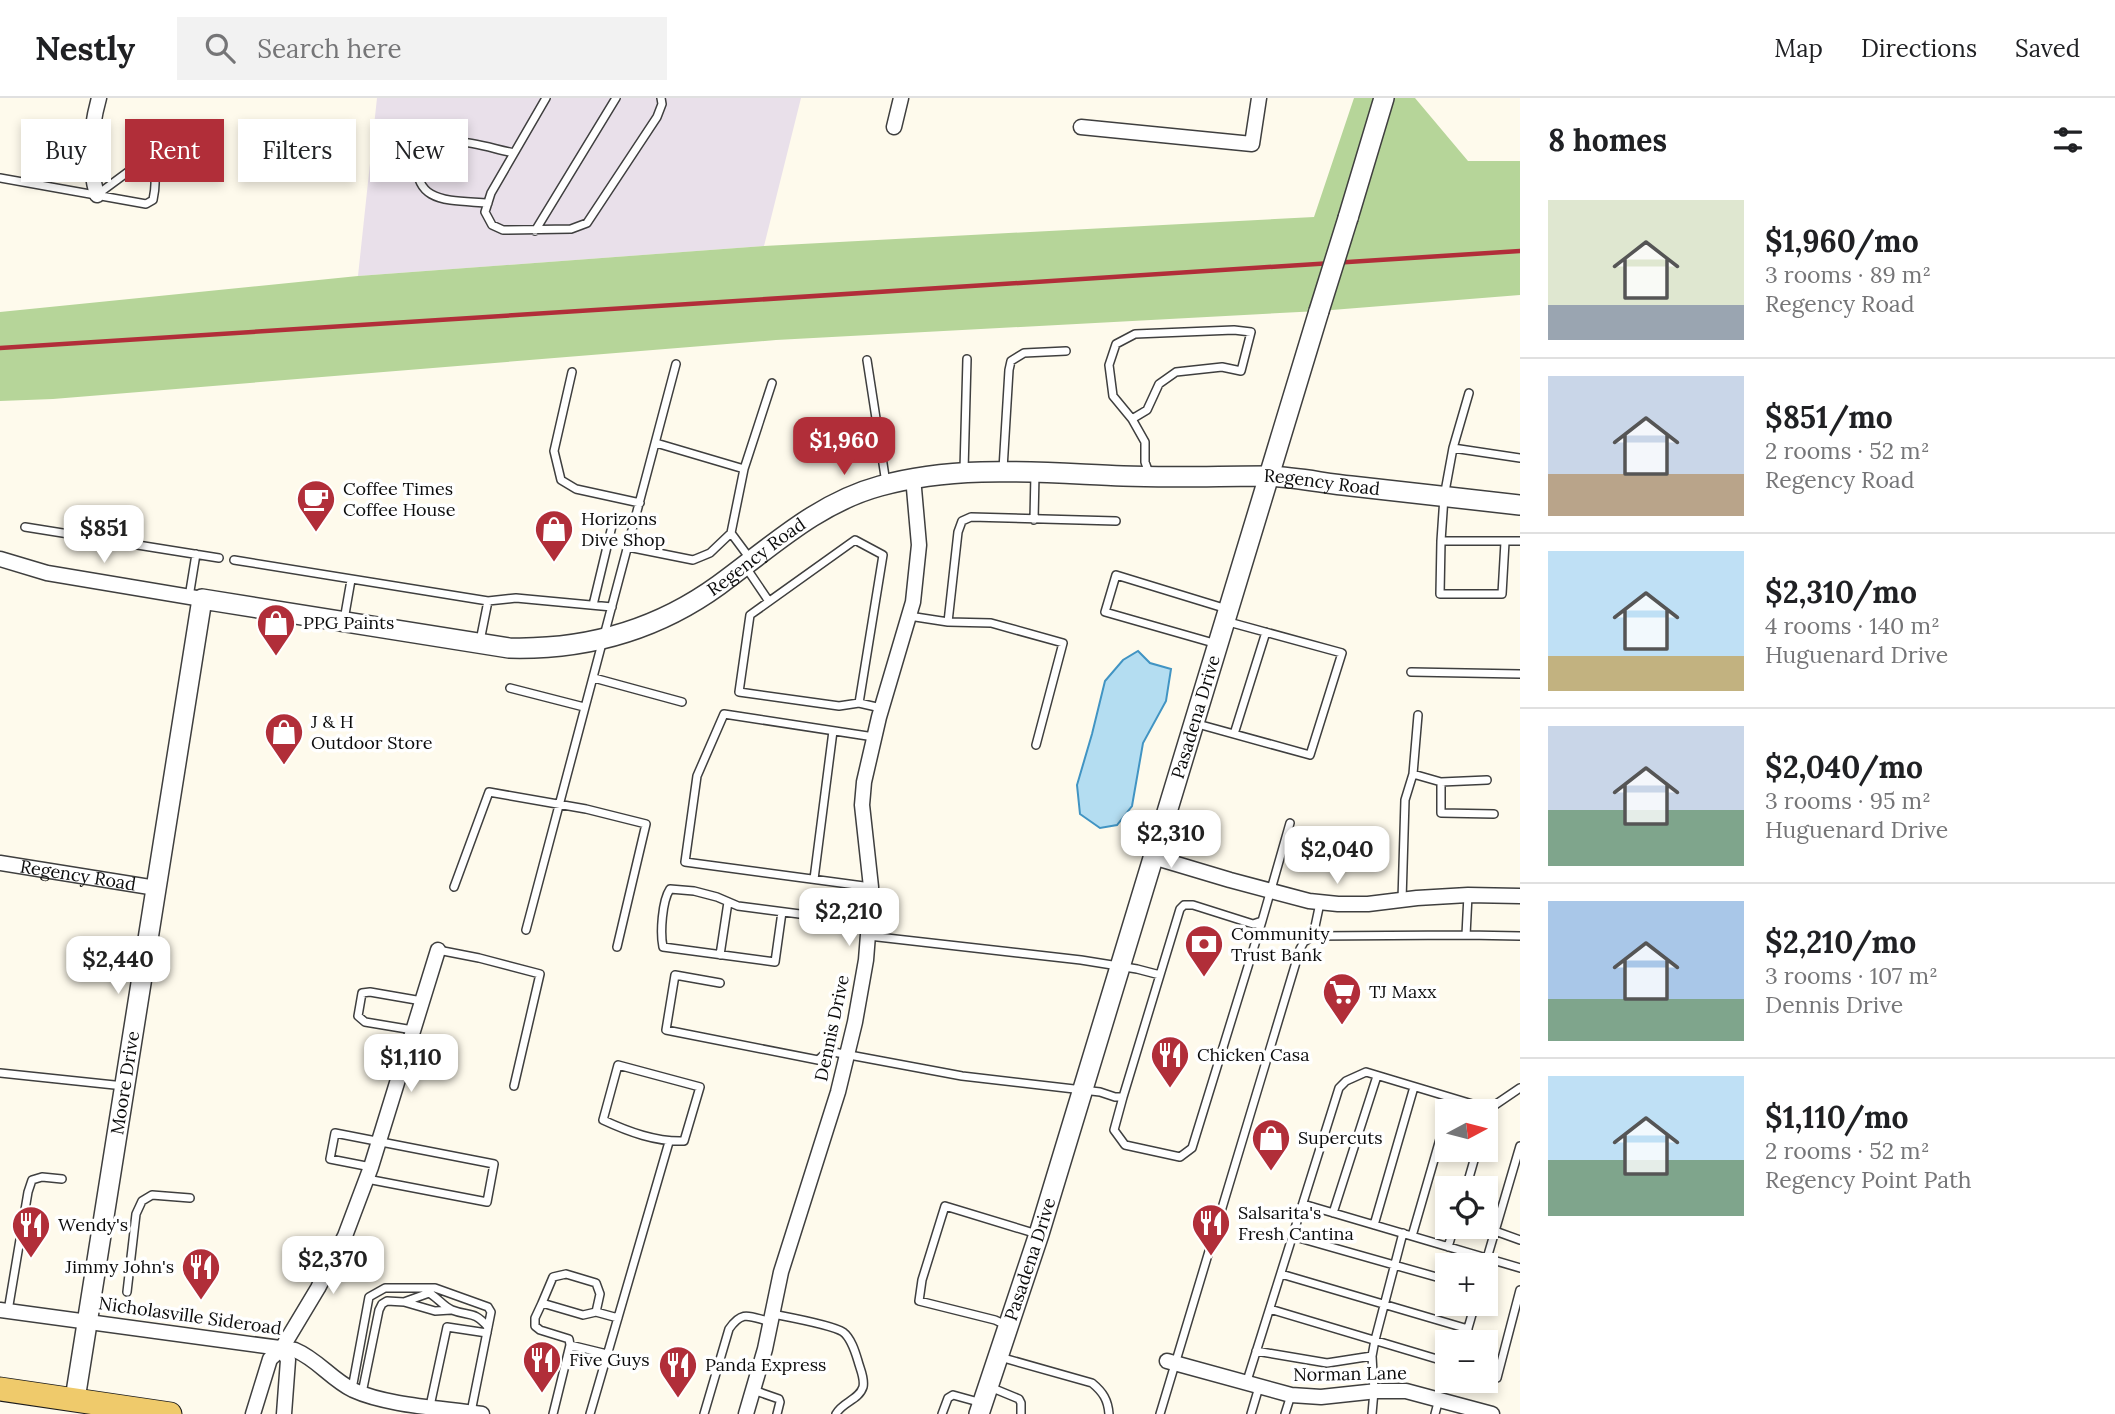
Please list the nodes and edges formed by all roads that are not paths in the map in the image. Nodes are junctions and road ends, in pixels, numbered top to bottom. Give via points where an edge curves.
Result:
1 (99, 98) edge
2 (546, 98) edge
3 (616, 98) edge
4 (662, 98) edge
5 (901, 98) edge
6 (1259, 98) edge
7 (1384, 98) edge
8 (894, 127) dead end
9 (1081, 127) dead end
10 (514, 153) junction
11 (0, 178) edge
12 (97, 195) junction
13 (488, 203) junction
14 (535, 231) junction
15 (1066, 351) dead end
16 (967, 359) dead end
17 (867, 360) dead end
18 (677, 364) dead end
19 (572, 372) dead end
20 (772, 383) dead end
21 (1469, 393) dead end
22 (1132, 419) junction
23 (656, 443) junction
24 (1453, 448) junction
25 (1520, 458) edge
26 (744, 469) junction
27 (964, 473) junction
28 (1003, 473) junction
29 (1035, 474) junction
30 (1268, 476) junction
31 (914, 477) junction
32 (1151, 477) junction
33 (886, 484) junction
34 (1444, 497) junction
35 (639, 503) junction
36 (1520, 506) edge
37 (1034, 520) junction
38 (1116, 521) dead end
39 (612, 526) dead end
40 (25, 527) dead end
41 (731, 533) junction
42 (1441, 541) junction
43 (1520, 541) edge
44 (1505, 542) junction
45 (628, 547) junction
46 (196, 554) junction
47 (219, 558) dead end
48 (0, 559) edge
49 (234, 560) dead end
50 (748, 563) junction
51 (351, 580) junction
52 (195, 598) junction
53 (768, 600) junction
54 (488, 601) junction
55 (593, 605) junction
56 (612, 607) junction
57 (1226, 615) junction
58 (909, 616) junction
59 (343, 622) junction
60 (948, 622) junction
61 (1266, 632) junction
62 (603, 640) junction
63 (479, 643) junction
64 (1217, 644) junction
65 (1411, 672) dead end
66 (1520, 674) edge
67 (594, 678) junction
68 (510, 688) dead end
69 (682, 702) dead end
70 (859, 703) junction
71 (584, 707) junction
72 (882, 709) junction
73 (1418, 716) dead end
74 (1193, 723) junction
75 (833, 731) junction
76 (1234, 734) junction
77 (874, 737) junction
78 (1036, 746) dead end
79 (1413, 774) junction
80 (1488, 780) dead end
81 (1441, 782) junction
82 (559, 804) junction
83 (1494, 814) dead end
84 (1290, 823) dead end
85 (1153, 857) junction
86 (0, 863) edge
87 (814, 879) junction
88 (156, 887) junction
89 (454, 887) dead end
90 (871, 887) junction
91 (1272, 891) junction
92 (1468, 895) junction
93 (1520, 896) edge
94 (1402, 900) junction
95 (728, 902) junction
96 (1320, 902) junction
97 (782, 912) junction
98 (1262, 921) junction
99 (868, 929) junction
100 (526, 930) dead end
101 (1466, 935) junction
102 (1312, 936) junction
103 (1520, 936) edge
104 (617, 947) dead end
105 (438, 950) joint
106 (720, 955) junction
107 (1119, 967) junction
108 (1160, 975) junction
109 (720, 983) dead end
110 (422, 1001) junction
111 (413, 1030) junction
112 (848, 1054) junction
113 (0, 1073) edge
114 (1377, 1076) junction
115 (124, 1086) junction
116 (514, 1086) dead end
117 (1414, 1087) junction
118 (1520, 1088) edge
119 (1082, 1090) junction
120 (1123, 1097) junction
121 (1452, 1098) joint
122 (1455, 1099) edge
123 (1498, 1104) edge
124 (378, 1142) junction
125 (669, 1142) junction
126 (1520, 1146) edge
127 (1435, 1153) edge
128 (368, 1173) junction
129 (62, 1179) dead end
130 (190, 1198) dead end
131 (1303, 1204) junction
132 (1333, 1213) junction
133 (1498, 1221) edge
134 (1374, 1225) junction
135 (1498, 1232) edge
136 (1039, 1234) junction
137 (1408, 1235) junction
138 (1292, 1236) junction
139 (1450, 1239) edge
140 (1520, 1240) edge
141 (1448, 1247) junction
142 (1463, 1253) edge
143 (1498, 1264) edge
144 (1395, 1265) junction
145 (1520, 1268) edge
146 (1280, 1274) junction
147 (1435, 1277) edge
148 (1520, 1290) edge
149 (127, 1292) dead end
150 (404, 1302) junction
151 (542, 1303) junction
152 (1384, 1306) junction
153 (1270, 1309) junction
154 (4, 1310) edge
155 (451, 1310) junction
156 (596, 1312) junction
157 (1472, 1316) edge
158 (618, 1318) junction
159 (772, 1318) junction
160 (87, 1322) junction
161 (1010, 1327) junction
162 (1468, 1329) joint
163 (488, 1330) junction
164 (1374, 1340) junction
165 (570, 1345) junction
166 (282, 1348) junction
167 (1256, 1352) junction
168 (607, 1354) junction
169 (1373, 1356) junction
170 (1000, 1357) junction
171 (1435, 1358) edge
172 (1171, 1362) junction
173 (1498, 1374) edge
174 (1252, 1385) junction
175 (0, 1389) edge
176 (753, 1390) junction
177 (357, 1391) junction
178 (1374, 1391) junction
179 (1291, 1395) junction
180 (1439, 1399) junction
181 (984, 1401) edge
182 (74, 1404) junction
183 (430, 1406) junction
184 (475, 1413) edge
185 (170, 1414) edge
186 (253, 1414) edge
187 (284, 1414) edge
188 (553, 1414) edge
189 (590, 1414) edge
190 (704, 1414) edge
191 (746, 1414) edge
192 (777, 1414) edge
193 (836, 1414) edge
194 (942, 1414) edge
195 (1021, 1414) edge
196 (1109, 1414) edge
197 (1160, 1414) edge
198 (1251, 1414) edge
199 (1285, 1414) edge
200 (1372, 1414) edge
201 (1435, 1414) edge
202 (1492, 1414) edge

1 - 12 street via 91,144
2 - 10 lane
3 - 14 lane
4 - 14 lane via 657,117 587,223
5 - 8 street
6 - 9 street via 1252,144
7 - 30 street, Pasadena Drive, bridge
10 - 13 lane
10 - 13 lane via 453,141 429,145 418,153 416,167 428,194
11 - 12 lane
12 - 12 lane via 144,159 154,170 150,203
13 - 14 lane via 485,212 492,225
15 - 28 lane via 1024,353 1012,361
16 - 27 lane
17 - 33 lane
18 - 23 lane
19 - 35 lane via 554,451 561,480 576,489
20 - 26 lane
21 - 24 lane
22 - 22 lane via 1113,396 1109,365 1116,344 1135,334 1251,332 1241,371 1175,372 1159,384 1147,410
22 - 32 lane via 1145,442 1145,463
23 - 26 lane
23 - 35 lane
24 - 25 lane
24 - 34 lane
26 - 41 lane
27 - 28 street, Regency Road
27 - 31 street, Regency Road
28 - 29 street, Regency Road
29 - 32 street, Regency Road
29 - 37 lane
30 - 32 street, Regency Road
30 - 34 street, Regency Road
30 - 57 street, Pasadena Drive
31 - 33 street, Regency Road
31 - 58 street, Dennis Drive via 918,559
33 - 50 street, Regency Road via 817,513
34 - 36 street, Regency Road
34 - 42 lane
35 - 45 lane
37 - 38 lane
37 - 60 lane via 971,517 962,521
39 - 55 lane
40 - 46 lane
41 - 45 lane via 710,553 693,560
41 - 50 lane
42 - 44 lane
42 - 44 lane via 1440,594 1502,594
43 - 44 lane
45 - 56 lane
46 - 47 lane
46 - 52 lane
48 - 52 street, Regency Road via 47,573
49 - 51 lane
50 - 53 lane
50 - 62 street, Regency Road via 674,613
51 - 54 lane
51 - 59 lane
52 - 59 street, Regency Road
52 - 88 street, Moore Drive
53 - 70 lane via 750,615 739,692 839,706
53 - 70 lane via 855,540 883,555
54 - 55 lane via 516,598
54 - 63 lane
55 - 56 lane
56 - 62 lane
57 - 61 lane
57 - 64 street, Pasadena Drive
57 - 64 lane via 1116,575 1105,612
58 - 60 lane
58 - 72 street, Dennis Drive
59 - 63 street, Regency Road
60 - 78 lane via 990,623 1063,643
61 - 76 lane
61 - 76 lane via 1342,653 1310,755
62 - 63 street, Regency Road via 529,649
62 - 67 lane
64 - 74 street, Pasadena Drive
65 - 66 lane
67 - 69 lane
67 - 71 lane
68 - 71 lane
70 - 72 lane
71 - 82 lane
72 - 77 street, Dennis Drive
73 - 79 lane
74 - 76 lane
74 - 85 street, Pasadena Drive
75 - 77 lane
75 - 87 lane
75 - 87 lane via 724,714 697,776 685,862
77 - 90 street, Dennis Drive via 862,805
79 - 81 lane
79 - 94 lane via 1405,800
80 - 81 lane
81 - 83 lane via 1441,813
82 - 89 lane via 489,792
82 - 100 lane
82 - 104 lane via 646,824
84 - 91 lane
85 - 91 street
85 - 107 street, Pasadena Drive
86 - 88 street, Regency Road
87 - 90 lane
88 - 115 street, Moore Drive
90 - 99 street, Dennis Drive
91 - 96 street
91 - 98 lane
92 - 93 street
92 - 94 street
92 - 101 lane
94 - 96 street
95 - 97 lane
95 - 106 lane
95 - 106 lane via 670,889 665,898 663,947
96 - 102 lane
97 - 99 lane
97 - 106 lane via 775,962
98 - 108 lane via 1253,924 1184,905
98 - 120 lane via 1192,1148 1180,1157 1125,1145 1114,1130
99 - 107 lane
99 - 112 street, Dennis Drive
101 - 102 lane
101 - 103 lane
102 - 172 lane via 1300,949
105 - 110 street
105 - 116 lane via 540,974
107 - 108 lane
107 - 119 street, Pasadena Drive
108 - 120 lane
109 - 112 lane via 675,975 666,1030 818,1060 828,1051
110 - 111 street
110 - 111 lane via 362,993 358,1016 365,1022
111 - 124 street
112 - 119 lane via 962,1076
112 - 159 street, Dennis Drive via 781,1272
113 - 115 lane
114 - 117 lane
114 - 131 lane via 1359,1074 1339,1088
114 - 132 lane
115 - 160 street, Moore Drive
117 - 121 lane
117 - 134 lane
118 - 123 lane
119 - 120 lane
119 - 136 street, Pasadena Drive
121 - 122 lane
124 - 128 street
124 - 128 lane via 335,1133 330,1159
124 - 128 lane via 494,1164 487,1202
125 - 125 lane via 603,1120 618,1065 700,1087 684,1141
125 - 158 lane
126 - 133 lane
127 - 137 lane
128 - 166 street via 345,1236
129 - 154 lane via 32,1180
130 - 149 lane via 152,1195 142,1201 136,1213
131 - 132 lane
131 - 138 lane
132 - 134 lane
134 - 137 lane
135 - 140 lane
136 - 161 street, Pasadena Drive
136 - 161 lane via 945,1206 919,1301
137 - 141 lane
137 - 144 lane
138 - 144 lane
138 - 146 lane
139 - 141 lane
141 - 142 lane
143 - 145 lane
144 - 147 lane
144 - 152 lane
146 - 152 lane
146 - 153 lane
148 - 173 lane
150 - 155 lane via 435,1311
150 - 155 lane via 429,1293
150 - 177 lane via 382,1304
151 - 156 lane via 583,1315
151 - 156 lane via 553,1277 566,1274 596,1283 600,1294
151 - 165 lane via 535,1326 569,1339
152 - 162 lane
152 - 164 lane
153 - 164 lane
153 - 167 lane
154 - 160 street, Nicholasville Sideroad
155 - 163 lane via 480,1318
156 - 158 lane
157 - 162 lane
158 - 168 lane
159 - 176 street, Dennis Drive
159 - 190 lane via 744,1315 736,1319
159 - 193 lane via 839,1330 848,1338 863,1386
160 - 166 street, Nicholasville Sideroad
160 - 182 street, Moore Drive
161 - 170 street, Pasadena Drive
163 - 177 lane via 488,1307 435,1288 386,1288 369,1297
163 - 183 lane via 447,1327
163 - 184 lane
164 - 169 lane
164 - 171 lane
165 - 168 lane
165 - 188 lane
166 - 177 street, Nicholasville Sideroad via 313,1359 326,1373
166 - 186 street via 270,1359
166 - 187 street via 288,1360
167 - 169 lane via 1327,1363
167 - 174 lane
168 - 189 lane
169 - 178 lane
170 - 181 street, Pasadena Drive
170 - 196 lane via 1092,1383 1107,1401
172 - 174 street, Norman Lane
172 - 197 lane
174 - 179 street, Norman Lane
174 - 198 lane
175 - 182 main road
176 - 191 street, Dennis Drive
176 - 192 lane via 779,1399
177 - 183 street, Nicholasville Sideroad
178 - 179 street, Norman Lane
178 - 180 street, Norman Lane via 1406,1391
178 - 200 lane
179 - 199 lane
180 - 201 lane
180 - 202 street, Norman Lane
181 - 194 lane via 953,1395
181 - 195 lane via 1019,1399
182 - 185 main road
183 - 184 street, Nicholasville Sideroad

